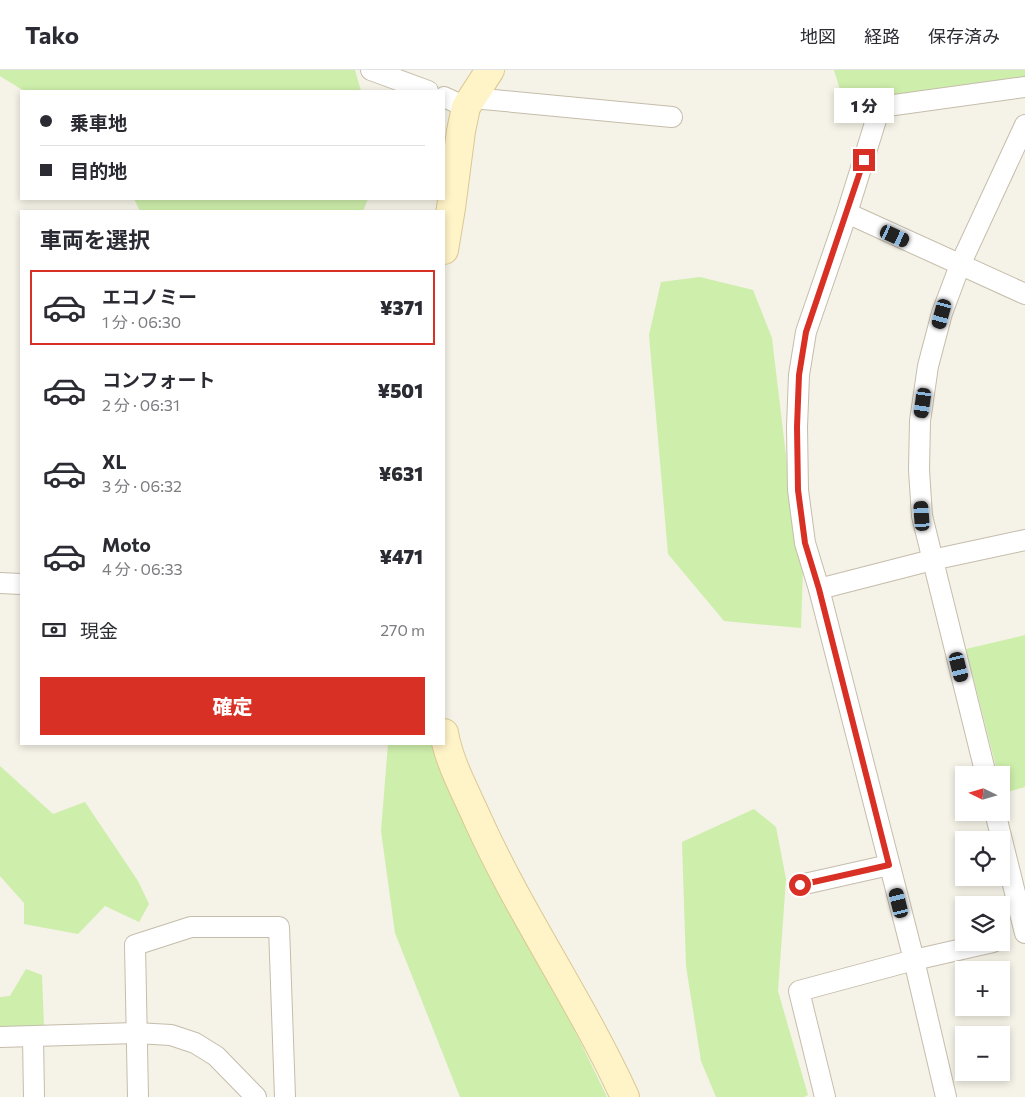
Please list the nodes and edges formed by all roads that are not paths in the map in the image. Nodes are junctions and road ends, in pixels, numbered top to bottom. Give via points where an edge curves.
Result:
1 (370, 70) edge
2 (490, 70) edge
3 (1025, 87) edge
4 (425, 90) edge
5 (462, 99) edge
6 (672, 117) dead end
7 (1025, 125) edge
8 (847, 213) junction
9 (445, 243) edge
10 (960, 265) junction
11 (1025, 294) edge
12 (1025, 540) edge
13 (932, 560) junction
14 (0, 583) edge
15 (20, 584) edge
16 (819, 589) junction
17 (445, 736) edge
18 (437, 745) edge
19 (984, 766) edge
20 (459, 778) junction
21 (997, 821) edge
22 (889, 865) junction
23 (800, 885) dead end
24 (1025, 934) edge
25 (1010, 938) edge
26 (955, 951) edge
27 (914, 960) junction
28 (136, 1033) junction
29 (33, 1036) junction
30 (0, 1037) edge
31 (248, 1093) edge
32 (34, 1097) edge
33 (138, 1097) edge
34 (285, 1097) edge
35 (625, 1097) edge
36 (824, 1097) edge
37 (946, 1097) edge

1 - 4 street
2 - 5 street
3 - 8 street via 880,107
5 - 6 street
5 - 9 street via 461,131
7 - 10 street
8 - 10 street
8 - 16 street via 806,332 799,375 798,490 805,543
10 - 11 street
10 - 13 street via 928,366 920,421 922,516
12 - 13 street
13 - 16 street
13 - 19 street
14 - 15 street
16 - 22 street
17 - 20 street
18 - 20 street
20 - 35 street via 512,892 599,1044
21 - 24 street
22 - 23 street
22 - 27 street
24 - 25 street
26 - 27 street
27 - 36 street via 799,991
27 - 37 street
28 - 29 street
28 - 31 street via 171,1035 195,1043 216,1056
28 - 33 street
28 - 34 street via 135,945 191,927 278,927
29 - 30 street
29 - 32 street

